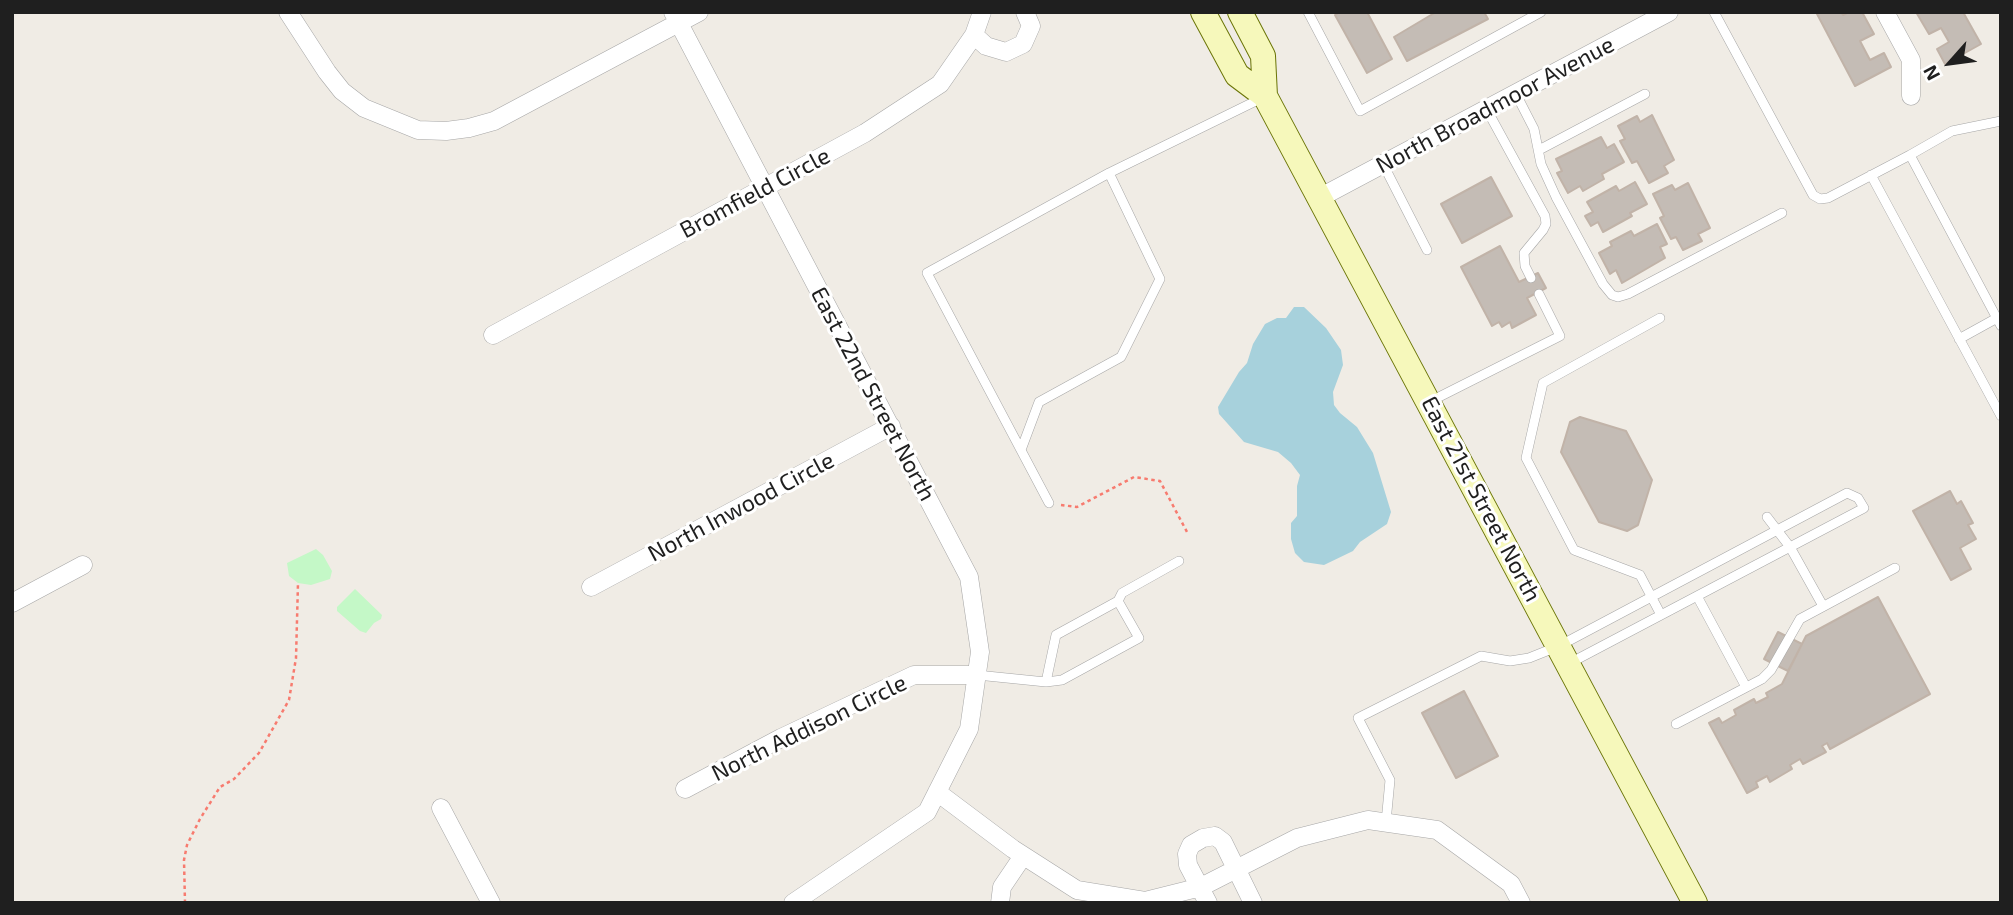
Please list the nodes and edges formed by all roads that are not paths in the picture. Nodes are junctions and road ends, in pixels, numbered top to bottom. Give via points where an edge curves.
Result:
1 (288, 12) edge
2 (699, 12) edge
3 (982, 12) edge
4 (1025, 12) edge
5 (1203, 12) edge
6 (1240, 12) edge
7 (1308, 12) edge
8 (1541, 12) edge
9 (1669, 12) edge
10 (1714, 12) edge
11 (1885, 12) edge
12 (676, 18) edge
13 (974, 35) junction
14 (1516, 94) junction
15 (1644, 94) dead end
16 (1265, 96) junction
17 (1911, 96) dead end
18 (1487, 110) junction
19 (1998, 125) edge
20 (1539, 150) junction
21 (1910, 155) junction
22 (1383, 164) junction
23 (1109, 173) junction
24 (1871, 175) junction
25 (764, 188) junction
26 (1321, 197) junction
27 (1782, 213) dead end
28 (1427, 250) dead end
29 (1531, 278) dead end
30 (1539, 294) dead end
31 (1660, 318) dead end
32 (1999, 322) edge
33 (493, 335) dead end
34 (1959, 339) junction
35 (1429, 401) junction
36 (2001, 416) edge
37 (891, 426) junction
38 (1021, 450) junction
39 (1049, 503) road end
40 (1767, 517) dead end
41 (1776, 530) junction
42 (1790, 547) junction
43 (1179, 561) dead end
44 (83, 565) dead end
45 (1895, 568) dead end
46 (591, 587) dead end
47 (1651, 596) junction
48 (1697, 596) junction
49 (1118, 601) junction
50 (12, 603) edge
51 (1823, 606) junction
52 (1661, 615) junction
53 (1564, 655) junction
54 (977, 675) junction
55 (1046, 682) junction
56 (1746, 687) junction
57 (1676, 724) dead end
58 (685, 789) dead end
59 (937, 792) junction
60 (441, 808) dead end
61 (1386, 822) junction
62 (1023, 856) junction
63 (1236, 868) junction
64 (1204, 895) edge
65 (491, 903) edge
66 (793, 903) edge
67 (1000, 903) edge
68 (1253, 903) edge
69 (1521, 903) edge
70 (1695, 903) edge

1 - 12 street via 342,91 364,108 418,130 446,131 494,121
2 - 12 street
3 - 13 street, Bromfield Circle
4 - 13 street via 1031,26 1023,44 1006,52 986,46
5 - 16 main road, East 21st Street North via 1237,75
6 - 16 main road, East 21st Street North via 1263,56
7 - 8 lane via 1360,111
9 - 14 street, North Broadmoor Avenue
10 - 24 lane via 1813,195 1828,198
11 - 17 street via 1911,60
12 - 25 street, East 22nd Street North
13 - 25 street, Bromfield Circle via 940,84 865,133
14 - 18 street, North Broadmoor Avenue
14 - 20 lane
15 - 20 lane
16 - 23 lane
16 - 26 main road, East 21st Street North
18 - 22 street, North Broadmoor Avenue
18 - 29 lane via 1545,216 1543,230 1524,253
19 - 21 lane via 1952,131
20 - 27 lane via 1556,197 1603,284 1618,297
21 - 24 lane
21 - 32 lane
22 - 26 street, North Broadmoor Avenue
22 - 28 lane
23 - 38 lane via 1160,278 1121,357 1039,402
23 - 38 lane via 927,272
24 - 34 lane
25 - 33 street, Bromfield Circle
25 - 37 street, East 22nd Street North
26 - 35 main road, East 21st Street North
30 - 35 lane via 1560,335
31 - 47 lane via 1543,383 1526,458 1574,550 1640,575
32 - 34 lane
34 - 36 lane
35 - 53 main road, East 21st Street North
37 - 46 street, North Inwood Circle
37 - 54 street, East 22nd Street North via 969,577 980,652
38 - 39 lane
40 - 41 lane
41 - 42 lane
41 - 42 lane via 1847,493 1858,498 1864,508
41 - 47 lane
42 - 48 lane
42 - 51 lane
43 - 49 lane via 1122,593
44 - 50 street
45 - 51 lane
47 - 52 lane
47 - 53 lane
48 - 52 lane
48 - 56 lane
49 - 55 lane via 1056,635
49 - 55 lane via 1139,638 1062,680
51 - 56 lane via 1800,619 1771,670
52 - 53 lane
53 - 61 lane via 1510,661 1481,656 1358,718 1390,780
53 - 70 main road, East 21st Street North
54 - 55 lane
54 - 58 street, North Addison Circle via 914,675
54 - 59 street, East 22nd Street North via 969,729
56 - 57 lane
59 - 62 street
59 - 66 street, East 22nd Street North via 927,812
60 - 65 street
61 - 63 street via 1368,820 1297,838
61 - 69 street via 1437,830 1511,884
62 - 64 street via 1077,890 1144,901
62 - 67 street via 1002,887
63 - 64 street
63 - 64 street via 1215,836 1191,845 1188,864
63 - 68 street

